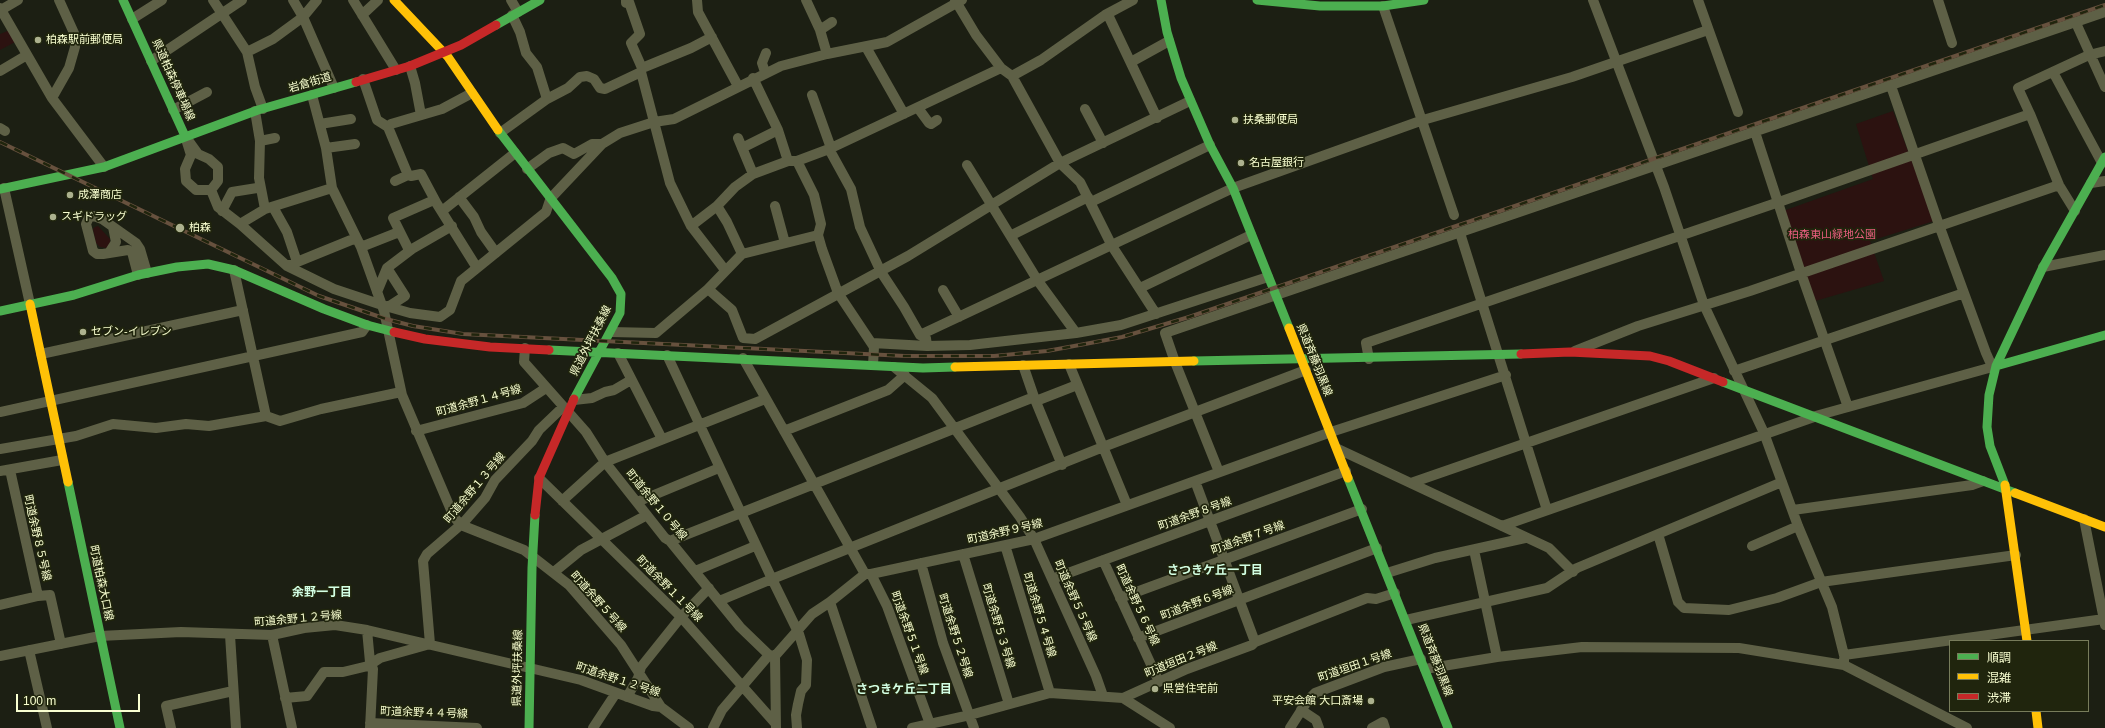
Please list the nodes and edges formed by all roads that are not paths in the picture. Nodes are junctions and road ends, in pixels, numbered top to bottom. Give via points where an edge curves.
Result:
1 (18, 0) edge
2 (59, 0) edge
3 (123, 0) edge
4 (162, 0) edge
5 (213, 0) edge
6 (242, 0) edge
7 (293, 0) edge
8 (317, 0) edge
9 (353, 0) edge
10 (378, 0) edge
11 (394, 0) edge
12 (511, 0) edge
13 (540, 0) edge
14 (626, 0) edge
15 (697, 0) edge
16 (806, 0) edge
17 (1133, 0) edge
18 (1161, 0) edge
19 (1257, 0) edge
20 (1424, 0) edge
21 (1593, 0) edge
22 (1698, 0) edge
23 (1938, 0) edge
24 (958, 1) edge
25 (1319, 3) edge
26 (1383, 6) junction
27 (0, 9) edge
28 (2105, 12) edge
29 (515, 13) junction
30 (222, 14) junction
31 (362, 15) junction
32 (1105, 15) junction
33 (303, 16) junction
34 (132, 19) junction
35 (832, 22) dead end
36 (2076, 23) junction
37 (820, 30) junction
38 (1708, 30) junction
39 (712, 37) junction
40 (1170, 41) junction
41 (1952, 43) dead end
42 (866, 47) junction
43 (2105, 51) edge
44 (247, 52) junction
45 (443, 53) junction
46 (766, 53) dead end
47 (827, 54) junction
48 (27, 55) junction
49 (2089, 55) junction
50 (151, 61) junction
51 (1617, 61) junction
52 (1130, 62) junction
53 (410, 66) junction
54 (1001, 68) junction
55 (396, 70) junction
56 (642, 70) junction
57 (0, 71) edge
58 (765, 72) junction
59 (2053, 72) junction
60 (1012, 76) junction
61 (753, 78) junction
62 (363, 79) junction
63 (738, 86) junction
64 (1891, 86) junction
65 (2105, 87) edge
66 (334, 88) junction
67 (207, 92) dead end
68 (472, 93) junction
69 (312, 95) junction
70 (812, 95) dead end
71 (52, 98) junction
72 (547, 99) junction
73 (1190, 101) junction
74 (918, 108) junction
75 (1086, 109) dead end
76 (173, 110) junction
77 (259, 110) junction
78 (1738, 112) dead end
79 (904, 114) junction
80 (2030, 114) junction
81 (421, 115) junction
82 (1157, 118) junction
83 (351, 119) dead end
84 (937, 120) dead end
85 (1423, 120) junction
86 (654, 122) junction
87 (320, 124) junction
88 (388, 127) junction
89 (778, 130) junction
90 (1755, 132) junction
91 (500, 133) junction
92 (185, 136) junction
93 (275, 138) dead end
94 (260, 141) junction
95 (354, 144) dead end
96 (602, 144) junction
97 (1103, 144) junction
98 (1210, 145) junction
99 (326, 148) junction
100 (830, 148) junction
101 (515, 153) junction
102 (1915, 154) junction
103 (2104, 160) edge
104 (792, 161) junction
105 (1060, 163) junction
106 (968, 165) dead end
107 (1656, 166) junction
108 (104, 167) junction
109 (527, 169) junction
110 (753, 174) junction
111 (408, 175) junction
112 (395, 181) dead end
113 (2105, 181) edge
114 (2091, 183) junction
115 (2059, 185) junction
116 (260, 186) junction
117 (2, 188) edge
118 (332, 188) junction
119 (1233, 188) junction
120 (211, 190) junction
121 (459, 197) junction
122 (550, 199) junction
123 (1090, 199) junction
124 (434, 200) junction
125 (1779, 202) junction
126 (717, 206) junction
127 (775, 206) dead end
128 (993, 206) junction
129 (269, 208) junction
130 (222, 210) junction
131 (442, 211) junction
132 (2075, 211) junction
133 (1454, 215) dead end
134 (240, 224) junction
135 (1939, 225) junction
136 (452, 226) junction
137 (691, 226) junction
138 (113, 227) junction
139 (399, 232) junction
140 (1460, 232) junction
141 (818, 235) junction
142 (1012, 235) junction
143 (1251, 235) junction
144 (1679, 235) junction
145 (358, 243) junction
146 (785, 243) junction
147 (1112, 246) junction
148 (412, 249) junction
149 (109, 253) junction
150 (496, 253) junction
151 (742, 254) junction
152 (2105, 255) edge
153 (297, 262) junction
154 (287, 266) junction
155 (2043, 267) junction
156 (387, 268) junction
157 (477, 268) junction
158 (234, 270) junction
159 (725, 270) junction
160 (881, 272) junction
161 (1800, 273) junction
162 (142, 274) junction
163 (1268, 277) junction
164 (1038, 281) junction
165 (1140, 288) junction
166 (708, 289) junction
167 (943, 290) dead end
168 (377, 292) junction
169 (838, 293) junction
170 (1964, 293) junction
171 (1276, 296) junction
172 (1482, 303) junction
173 (30, 304) junction
174 (1704, 305) junction
175 (385, 306) junction
176 (243, 310) junction
177 (0, 311) edge
178 (1156, 314) junction
179 (959, 317) junction
180 (367, 325) junction
181 (388, 330) junction
182 (611, 332) junction
183 (1076, 333) junction
184 (920, 335) junction
185 (2105, 336) edge
186 (1824, 340) junction
187 (872, 343) junction
188 (927, 346) junction
189 (525, 348) junction
190 (600, 352) junction
191 (618, 352) junction
192 (1570, 352) junction
193 (41, 354) junction
194 (667, 355) junction
195 (1500, 356) junction
196 (252, 357) junction
197 (743, 358) junction
198 (1369, 359) junction
199 (1175, 362) junction
200 (1069, 364) junction
201 (1023, 365) junction
202 (1304, 365) junction
203 (873, 366) junction
204 (1996, 366) junction
205 (894, 367) junction
206 (1734, 371) junction
207 (905, 375) junction
208 (1506, 375) junction
209 (1714, 378) junction
210 (632, 380) junction
211 (1078, 385) junction
212 (546, 388) junction
213 (1742, 389) junction
214 (402, 394) junction
215 (766, 399) junction
216 (1035, 399) junction
217 (574, 400) junction
218 (50, 401) junction
219 (1848, 407) junction
220 (566, 410) junction
221 (0, 412) edge
222 (1196, 412) junction
223 (266, 416) junction
224 (1813, 417) junction
225 (700, 425) junction
226 (953, 429) junction
227 (416, 431) junction
228 (784, 431) junction
229 (1331, 432) junction
230 (1764, 433) junction
231 (662, 439) junction
232 (58, 441) junction
233 (1526, 444) junction
234 (1103, 447) junction
235 (0, 449) edge
236 (1338, 449) junction
237 (62, 460) junction
238 (605, 462) junction
239 (1062, 465) junction
240 (719, 468) junction
241 (5, 471) edge
242 (1346, 471) junction
243 (1219, 472) junction
244 (539, 478) junction
245 (1195, 481) junction
246 (1983, 481) junction
247 (1782, 482) junction
248 (1411, 483) junction
249 (813, 484) junction
250 (1000, 490) junction
251 (2007, 490) junction
252 (562, 501) junction
253 (637, 502) junction
254 (1127, 506) junction
255 (1362, 509) junction
256 (1547, 510) junction
257 (1793, 510) junction
258 (740, 513) junction
259 (647, 516) junction
260 (2084, 519) junction
261 (1210, 521) junction
262 (460, 525) junction
263 (1502, 526) junction
264 (1798, 526) junction
265 (2105, 527) edge
266 (1658, 534) junction
267 (1525, 538) junction
268 (601, 539) junction
269 (1034, 539) junction
270 (670, 541) junction
271 (1005, 545) junction
272 (756, 546) junction
273 (1752, 546) dead end
274 (850, 548) junction
275 (1377, 548) junction
276 (1474, 550) junction
277 (963, 554) junction
278 (2016, 555) junction
279 (534, 556) junction
280 (1103, 560) junction
281 (1224, 560) junction
282 (921, 563) junction
283 (695, 571) junction
284 (554, 572) junction
285 (1387, 572) junction
286 (1573, 572) junction
287 (868, 574) junction
288 (772, 579) junction
289 (1052, 579) junction
290 (1821, 582) junction
291 (709, 588) junction
292 (1395, 593) junction
293 (38, 596) junction
294 (1120, 598) junction
295 (1239, 600) junction
296 (719, 601) junction
297 (830, 602) junction
298 (1486, 602) junction
299 (0, 604) edge
300 (681, 617) junction
301 (1406, 620) junction
302 (2104, 622) edge
303 (796, 629) junction
304 (367, 630) junction
305 (2025, 630) junction
306 (230, 635) junction
307 (272, 635) junction
308 (100, 636) junction
309 (1138, 638) junction
310 (1965, 640) edge
311 (2027, 640) edge
312 (1255, 642) junction
313 (1949, 643) edge
314 (61, 644) junction
315 (430, 644) junction
316 (29, 650) junction
317 (772, 655) junction
318 (0, 656) edge
319 (1497, 657) junction
320 (1421, 659) junction
321 (1844, 660) junction
322 (371, 664) junction
323 (530, 668) junction
324 (1425, 669) junction
325 (640, 672) junction
326 (1158, 682) junction
327 (742, 686) junction
328 (233, 691) junction
329 (1050, 693) junction
330 (616, 694) junction
331 (1103, 696) junction
332 (627, 697) junction
333 (286, 698) junction
334 (1123, 698) junction
335 (1009, 704) junction
336 (661, 707) junction
337 (1301, 710) junction
338 (2036, 712) edge
339 (970, 715) junction
340 (930, 724) junction
341 (776, 725) edge
342 (370, 726) edge
343 (47, 728) edge
344 (120, 728) edge
345 (171, 728) edge
346 (236, 728) edge
347 (292, 728) edge
348 (477, 728) edge
349 (529, 728) edge
350 (593, 728) edge
351 (689, 728) edge
352 (713, 728) edge
353 (796, 728) edge
354 (872, 728) edge
355 (912, 728) edge
356 (974, 728) edge
357 (1170, 728) edge
358 (1290, 728) edge
359 (1319, 728) edge
360 (1372, 728) edge
361 (1385, 728) edge
362 (1448, 728) edge
363 (1967, 728) edge
364 (2038, 728) edge

1 - 27 street
2 - 71 street via 74,33 75,47 69,68
3 - 34 street, 県道柏森停車場線
4 - 34 street
5 - 30 street
6 - 30 street
7 - 33 street
8 - 33 street
9 - 31 street
10 - 31 street
11 - 45 street, 県道外坪扶桑線
12 - 29 street
13 - 29 street
14 - 56 street via 626,3 629,2 640,34 631,43
15 - 39 street via 698,12
16 - 37 street
17 - 32 street
18 - 40 street, 県道斉藤羽黒線
19 - 25 street
20 - 26 street
21 - 51 street
22 - 38 street
23 - 41 street
24 - 42 street via 887,42
24 - 54 street via 976,35
25 - 26 street
26 - 85 street
27 - 48 street
28 - 36 street
29 - 45 street
29 - 72 street via 526,53 538,66
30 - 44 street
30 - 50 street
31 - 55 street
32 - 52 street via 1109,17
32 - 60 street via 1041,60
33 - 44 street via 273,39
33 - 66 street
34 - 50 street, 県道柏森停車場線
35 - 37 street
36 - 49 street
36 - 64 street
37 - 47 street
38 - 51 street
38 - 78 street
39 - 56 street
39 - 63 street
40 - 52 street
40 - 73 street, 県道斉藤羽黒線
42 - 47 street
42 - 79 street
43 - 49 street
44 - 77 street
45 - 53 street, 岩倉街道
45 - 68 street, 県道外坪扶桑線
46 - 58 street via 762,62
47 - 58 street
48 - 57 street
48 - 71 street
49 - 59 street
49 - 65 street
50 - 76 street, 県道柏森停車場線
51 - 85 street via 1572,77
51 - 107 street
52 - 82 street
53 - 55 street, 岩倉街道
53 - 81 street
54 - 60 street
54 - 74 street
55 - 62 street, 岩倉街道
56 - 72 street via 605,88 600,88 594,79 580,77 568,88
56 - 86 street
58 - 61 street
59 - 80 street via 2018,88
59 - 103 street
60 - 105 street
61 - 63 street
61 - 89 street
62 - 66 street, 岩倉街道
62 - 88 street via 377,120
63 - 86 street via 674,118
64 - 90 street
64 - 102 street
66 - 69 street, 岩倉街道
67 - 76 street
68 - 81 street via 442,109
68 - 91 street, 県道外坪扶桑線
69 - 77 street, 岩倉街道
69 - 87 street
70 - 100 street
71 - 108 street
72 - 91 street
73 - 82 street
73 - 98 street, 県道斉藤羽黒線
74 - 79 street
74 - 84 street via 931,124
75 - 97 street
76 - 92 street, 県道柏森停車場線
77 - 92 street, 岩倉街道
77 - 94 street
79 - 100 street
80 - 102 street
80 - 115 street
81 - 88 street
82 - 97 street
83 - 87 street
85 - 119 street
85 - 133 street
86 - 96 street via 620,133
86 - 137 street via 670,183
87 - 99 street
88 - 111 street
89 - 104 street
89 - 110 street via 740,143
90 - 107 street
90 - 125 street
91 - 101 street, 県道外坪扶桑線
92 - 108 street, 県道柏森停車場線
92 - 120 street via 198,154 218,167 218,181
92 - 120 street via 191,156 185,169 186,181 196,190
93 - 94 street
94 - 116 street
95 - 99 street
96 - 109 street via 592,144 574,154 563,148 550,153
96 - 122 street
97 - 105 street
98 - 119 street, 県道斉藤羽黒線
98 - 123 street
99 - 118 street
100 - 104 street
100 - 160 street via 851,189 860,227
101 - 109 street, 県道外坪扶桑線
101 - 121 street
102 - 125 street
102 - 135 street
103 - 114 street
104 - 110 street
104 - 141 street via 814,194 821,224
105 - 123 street via 1080,182
105 - 128 street
106 - 128 street
107 - 140 street
107 - 144 street
108 - 117 street
109 - 122 street, 県道外坪扶桑線
110 - 126 street via 735,187
111 - 112 street
111 - 124 street via 421,174
113 - 114 street
114 - 132 street
115 - 132 street
115 - 135 street
116 - 129 street
116 - 130 street via 232,192
117 - 173 street
118 - 129 street
118 - 145 street
119 - 143 street, 県道斉藤羽黒線
119 - 147 street
120 - 130 street
121 - 131 street
121 - 150 street
122 - 150 street via 546,212
122 - 182 street, 県道外坪扶桑線 via 619,288 622,307
123 - 142 street
123 - 147 street
124 - 131 street
124 - 139 street via 393,218
125 - 144 street
125 - 161 street
126 - 137 street
126 - 151 street
127 - 146 street
128 - 142 street
128 - 160 street
129 - 134 street
129 - 153 street via 287,232
130 - 134 street
131 - 136 street
132 - 155 street
134 - 154 street
135 - 161 street
135 - 170 street
136 - 148 street
136 - 157 street
137 - 159 street
138 - 149 street via 116,242
138 - 149 street via 94,216 89,217 86,224 93,251 97,254
138 - 162 street via 136,243 140,249
139 - 145 street
139 - 148 street via 408,248
140 - 171 street
140 - 172 street
141 - 146 street
141 - 169 street
142 - 164 street
143 - 163 street, 県道斉藤羽黒線
143 - 165 street
144 - 172 street
144 - 174 street
145 - 153 street
145 - 168 street
146 - 151 street
147 - 164 street
147 - 165 street
148 - 156 street
149 - 162 street via 124,250 132,252
150 - 157 street
151 - 159 street
152 - 155 street
153 - 154 street
154 - 175 street via 334,289
155 - 204 street
156 - 168 street
156 - 175 street via 405,296
157 - 175 street via 461,281 450,310 443,317 410,313
158 - 162 street via 200,264
158 - 176 street
158 - 180 street
159 - 166 street
160 - 169 street
160 - 184 street
161 - 174 street
161 - 186 street
162 - 173 street via 74,295
163 - 171 street, 県道斉藤羽黒線
163 - 178 street
164 - 179 street
164 - 183 street
165 - 178 street
166 - 169 street via 732,310 743,338 755,339
166 - 182 street via 656,333
167 - 179 street
168 - 175 street
169 - 187 street
170 - 186 street
170 - 204 street via 1990,362
171 - 199 street via 1165,333
171 - 202 street, 県道斉藤羽黒線
172 - 195 street
172 - 198 street via 1366,343
173 - 177 street
173 - 193 street, 町道柏森大口線
174 - 192 street via 1638,326
174 - 206 street
175 - 181 street
176 - 193 street
176 - 196 street
178 - 183 street via 1121,325
179 - 184 street
180 - 181 street
180 - 196 street via 362,332
181 - 189 street via 452,343
181 - 214 street
182 - 190 street, 県道外坪扶桑線
183 - 188 street via 990,344
184 - 188 street via 926,338
185 - 204 street
186 - 206 street
186 - 219 street
187 - 188 street
187 - 203 street
189 - 190 street
189 - 212 street, 町道余野１０号線 via 524,362
190 - 191 street
190 - 217 street, 県道外坪扶桑線
191 - 194 street
191 - 210 street
192 - 195 street
192 - 209 street via 1650,356
193 - 218 street, 町道柏森大口線
194 - 197 street
194 - 225 street
195 - 198 street
195 - 208 street
196 - 218 street
196 - 223 street
197 - 203 street
197 - 215 street, 町道余野５１号線
198 - 202 street
199 - 200 street
199 - 202 street
199 - 222 street
200 - 201 street
200 - 211 street
201 - 205 street
201 - 216 street
202 - 222 street
202 - 229 street, 県道斉藤羽黒線
203 - 205 street
204 - 219 street
204 - 251 street via 1989,395 1987,427 1990,446
205 - 207 street, 町道余野５５号線
206 - 213 street
207 - 226 street, 町道余野５５号線 via 932,398
207 - 228 street via 888,390
208 - 229 street, 町道余野９号線
208 - 233 street
209 - 213 street
209 - 233 street
210 - 217 street via 592,398
210 - 231 street
211 - 216 street
211 - 234 street
212 - 220 street, 町道余野１０号線
212 - 227 street, 町道余野１４号線 via 523,403
213 - 224 street
213 - 230 street
214 - 223 street via 321,409 280,421
214 - 227 street
215 - 225 street
215 - 228 street, 町道余野５１号線
216 - 226 street
216 - 239 street
217 - 220 street, 県道外坪扶桑線
218 - 221 street
218 - 232 street, 町道柏森大口線
219 - 224 street
220 - 238 street, 町道余野１０号線 via 586,432
220 - 244 street, 県道外坪扶桑線
220 - 262 street, 町道余野１３号線 via 540,430 495,480 485,498
222 - 234 street
222 - 243 street
223 - 232 street via 209,426 186,424 156,428 113,424
224 - 230 street
224 - 246 street
225 - 231 street
225 - 240 street
226 - 249 street
226 - 250 street, 町道余野５５号線
227 - 262 street via 454,517
228 - 249 street, 町道余野５１号線
229 - 236 street, 県道斉藤羽黒線
229 - 243 street, 町道余野９号線
230 - 247 street
230 - 256 street
231 - 238 street
232 - 235 street
232 - 237 street, 町道柏森大口線
233 - 248 street
233 - 256 street
234 - 239 street
234 - 254 street
236 - 242 street, 県道斉藤羽黒線
236 - 248 street
237 - 241 street
237 - 308 street, 町道柏森大口線
238 - 252 street
238 - 253 street, 町道余野１０号線
239 - 250 street
240 - 253 street
240 - 258 street
241 - 293 street, 町道余野８５号線
242 - 255 street, 県道斉藤羽黒線
242 - 261 street, 町道余野８号線
243 - 245 street, 町道余野９号線
244 - 252 street, 町道余野１１号線
244 - 279 street, 県道外坪扶桑線
245 - 254 street, 町道余野９号線
245 - 261 street
246 - 251 street
246 - 257 street via 1972,486
247 - 257 street
247 - 266 street
248 - 263 street
249 - 258 street
249 - 274 street, 町道余野５１号線
250 - 269 street, 町道余野５５号線
250 - 274 street
251 - 260 street
251 - 278 street
252 - 268 street, 町道余野１１号線
253 - 259 street, 町道余野１０号線
254 - 269 street, 町道余野９号線
255 - 275 street, 県道斉藤羽黒線
255 - 281 street, 町道余野７号線
256 - 263 street
257 - 264 street
258 - 270 street
258 - 272 street
259 - 268 street
259 - 270 street, 町道余野１０号線
260 - 265 street
260 - 302 street
261 - 280 street, 町道余野８号線
261 - 281 street
262 - 279 street, 町道余野５号線
262 - 315 street, 町道余野１３号線 via 427,554 423,562
263 - 267 street
264 - 273 street
264 - 290 street
266 - 286 street via 1577,568
266 - 290 street via 1678,602 1684,608 1728,610 1777,598
267 - 276 street
267 - 286 street via 1550,548
268 - 284 street via 581,550
268 - 300 street, 町道余野１１号線
269 - 271 street, 町道余野９号線
269 - 289 street, 町道余野５５号線
270 - 283 street, 町道余野１０号線
271 - 277 street, 町道余野９号線
271 - 329 street, 町道余野５４号線
272 - 283 street
272 - 288 street
274 - 287 street, 町道余野５１号線
274 - 288 street
275 - 285 street, 県道斉藤羽黒線
275 - 295 street, 町道余野６号線
276 - 285 street
276 - 298 street
277 - 282 street, 町道余野９号線
277 - 335 street, 町道余野５３号線
278 - 290 street
278 - 305 street
279 - 284 street, 町道余野５号線
279 - 323 street, 県道外坪扶桑線
280 - 289 street, 町道余野８号線
280 - 294 street, 町道余野５６号線
281 - 294 street, 町道余野７号線
281 - 295 street
282 - 287 street, 町道余野９号線
282 - 339 street, 町道余野５２号線 via 943,643
283 - 291 street, 町道余野１０号線
284 - 325 street, 町道余野５号線 via 569,585 621,645
285 - 292 street, 県道斉藤羽黒線
286 - 298 street via 1547,588
287 - 297 street, 町道余野９号線
287 - 340 street, 町道余野５１号線 via 887,606
288 - 296 street
288 - 303 street
289 - 331 street, 町道余野５５号線
290 - 321 street via 1834,613
291 - 296 street, 町道余野１０号線
291 - 300 street
292 - 301 street, 県道斉藤羽黒線
292 - 312 street, 町道垣田２号線 via 1376,599 1367,598
293 - 299 street, 町道余野８５号線
293 - 314 street via 50,595
294 - 309 street, 町道余野５６号線
295 - 309 street, 町道余野６号線
295 - 312 street
296 - 317 street, 町道余野１０号線 via 740,627
297 - 303 street, 町道余野９号線
297 - 354 street
298 - 301 street
298 - 319 street
300 - 325 street via 641,667
300 - 327 street, 町道余野１１号線
301 - 320 street, 県道斉藤羽黒線
302 - 305 street
303 - 317 street, 町道余野９号線
303 - 353 street via 807,660 806,685 801,691
304 - 307 street, 町道余野１２号線 via 335,625
304 - 315 street, 町道余野１２号線
304 - 322 street
305 - 310 street
305 - 311 street
306 - 307 street, 町道余野１２号線
306 - 308 street, 町道余野１２号線 via 181,632
306 - 328 street
307 - 333 street
308 - 314 street, 町道余野１２号線
308 - 344 street, 町道柏森大口線
309 - 326 street, 町道余野５６号線
312 - 326 street, 町道垣田２号線 via 1252,646
313 - 321 street
314 - 316 street, 町道余野１２号線
315 - 322 street via 380,658
315 - 323 street, 町道余野１２号線
316 - 318 street, 町道余野１２号線
316 - 343 street
317 - 327 street, 町道余野９号線
317 - 341 street
319 - 321 street via 1582,647 1739,648
319 - 324 street
320 - 324 street, 県道斉藤羽黒線
320 - 337 street, 町道垣田１号線 via 1384,667 1318,691
321 - 363 street
322 - 333 street via 343,672 324,672 307,696
322 - 342 street via 373,669
323 - 330 street, 町道余野１２号線 via 581,680
323 - 349 street, 県道外坪扶桑線
324 - 362 street, 県道斉藤羽黒線
325 - 332 street
325 - 336 street, 町道余野５号線
326 - 334 street, 町道垣田２号線
327 - 341 street, 町道余野１１号線
327 - 352 street, 町道余野９号線 via 722,710
328 - 345 street via 166,706
328 - 346 street
329 - 331 street
329 - 335 street
330 - 332 street, 町道余野１２号線
330 - 350 street
331 - 334 street
332 - 336 street, 町道余野１２号線
333 - 347 street
334 - 357 street
335 - 339 street
336 - 351 street, 町道余野５号線
337 - 358 street, 町道垣田１号線
337 - 359 street via 1316,720
338 - 364 street
339 - 340 street
339 - 356 street, 町道余野５２号線
340 - 355 street
342 - 348 street, 町道余野４４号線
360 - 361 street via 1383,722

